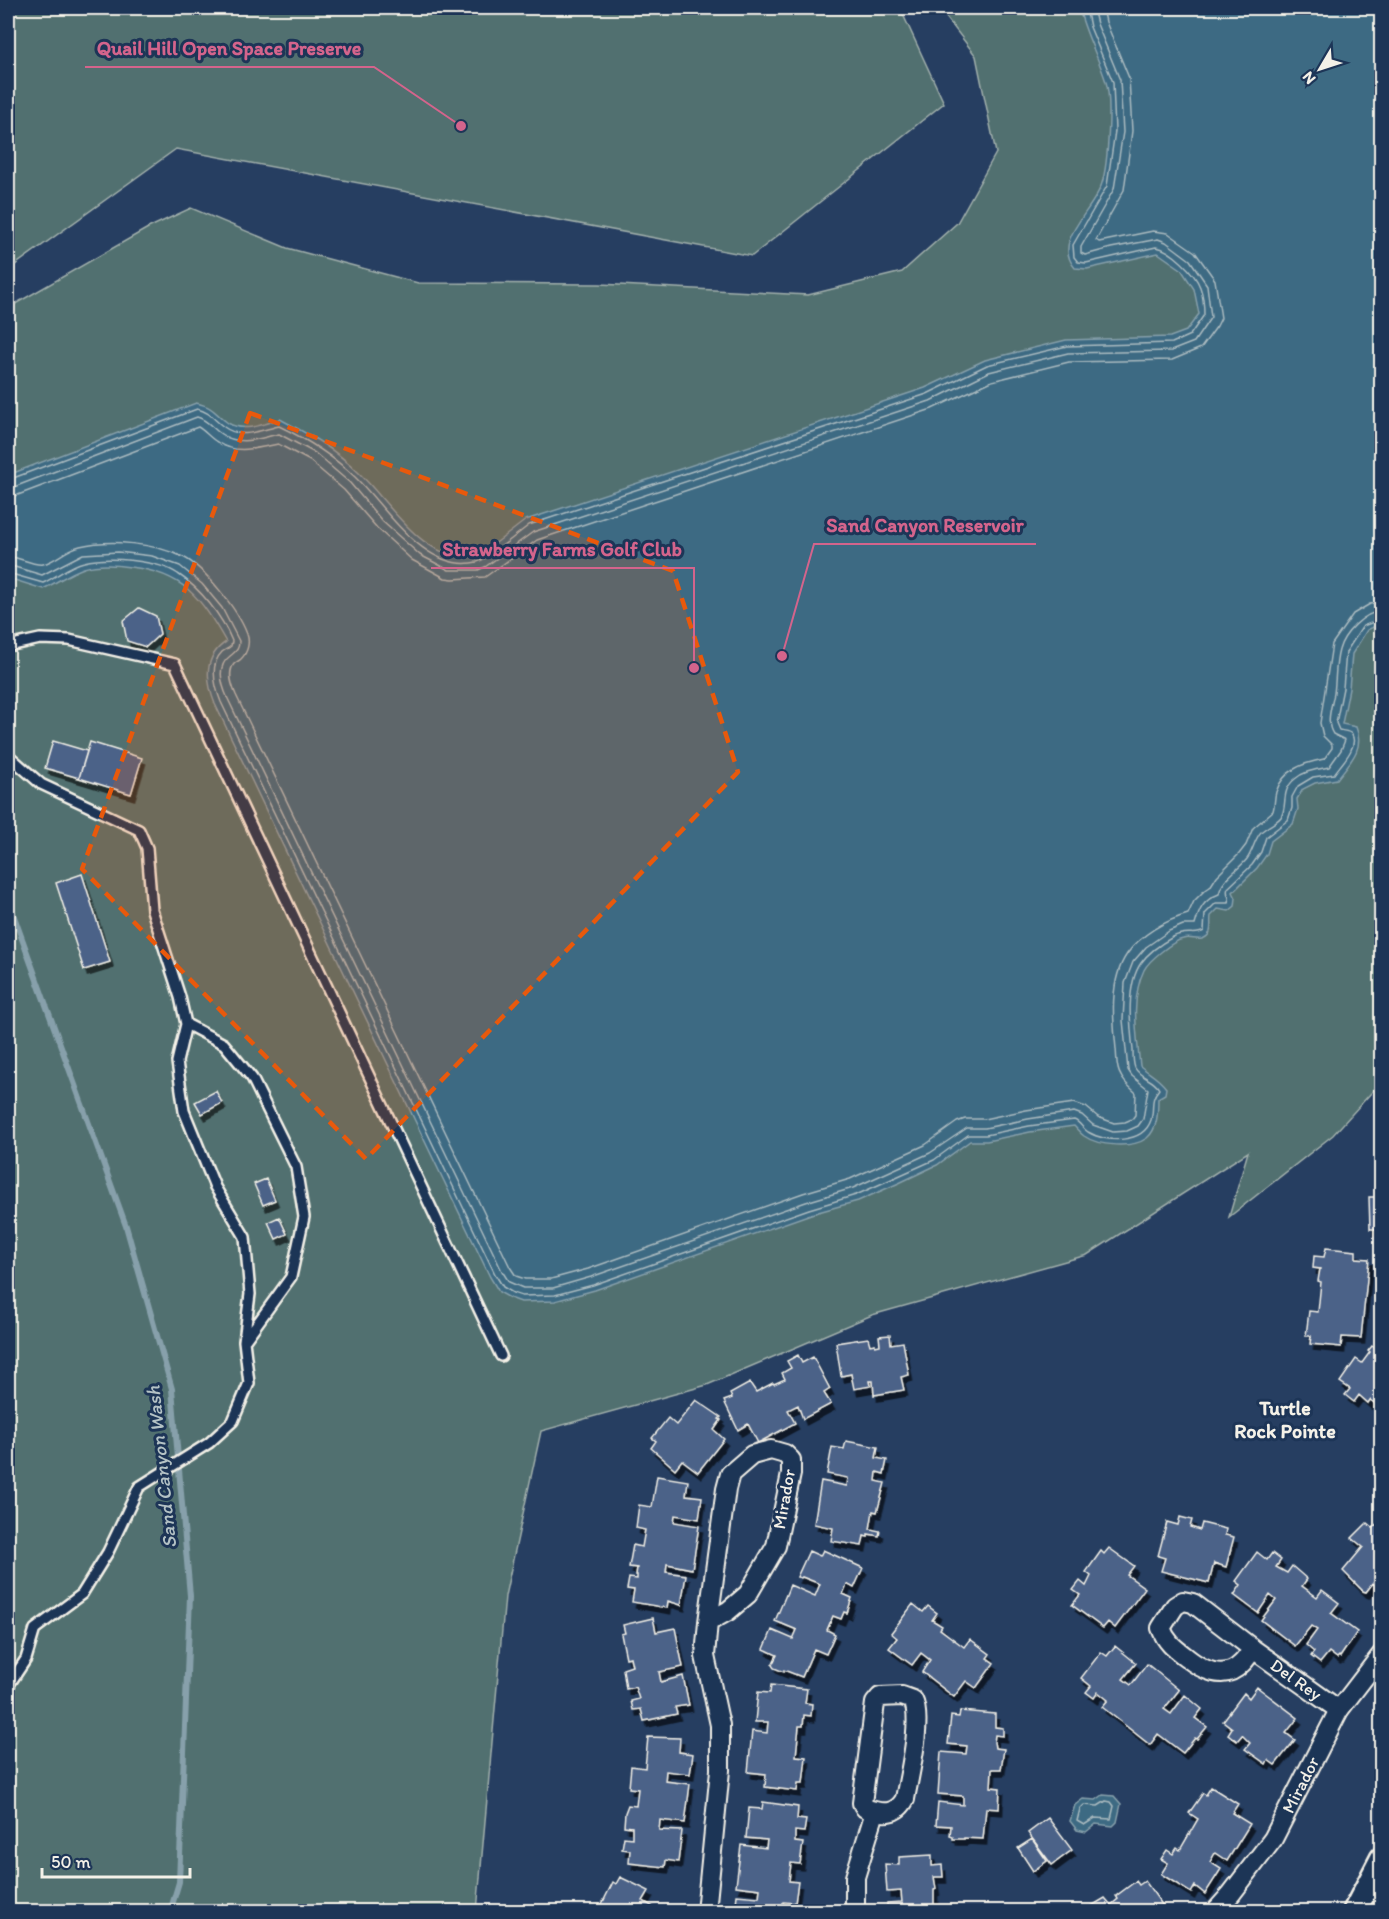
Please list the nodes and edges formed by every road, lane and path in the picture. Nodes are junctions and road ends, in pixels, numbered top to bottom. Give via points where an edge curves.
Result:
1 (8, 646) edge
2 (8, 755) edge
3 (186, 1024) junction
4 (244, 1341) junction
5 (501, 1356) dead end
6 (708, 1622) junction
7 (1253, 1649) junction
8 (1382, 1654) edge
9 (8, 1686) edge
10 (1339, 1710) junction
11 (875, 1812) junction
12 (1382, 1858) edge
13 (706, 1911) edge
14 (855, 1911) edge
15 (1215, 1911) edge
16 (1354, 1911) edge

1 - 5 lane via 40,639 69,640 175,664
2 - 3 lane via 41,784 139,830 147,848 152,910
3 - 4 lane via 177,1062 184,1112 214,1186 245,1237 250,1294
3 - 4 lane via 224,1044 252,1078 296,1167 304,1216 291,1277
4 - 9 lane via 249,1383 233,1421 209,1443 139,1487 108,1552 82,1594 35,1629 26,1659
6 - 6 street, Mirador via 748,1594 776,1546 791,1474 791,1460 785,1454 771,1450 752,1455 730,1474
6 - 13 street, Mirador via 705,1656 720,1725 720,1770
7 - 7 street, Del Rey via 1193,1604 1183,1601 1175,1606 1161,1628 1168,1643 1200,1668 1212,1672 1227,1672 1240,1666
7 - 10 street, Del Rey
8 - 10 street, Mirador
10 - 15 street, Mirador via 1273,1839
11 - 11 street via 897,1810 905,1799 916,1728 913,1700 902,1696 880,1697 875,1703 862,1803
11 - 14 street via 855,1877
12 - 16 street

